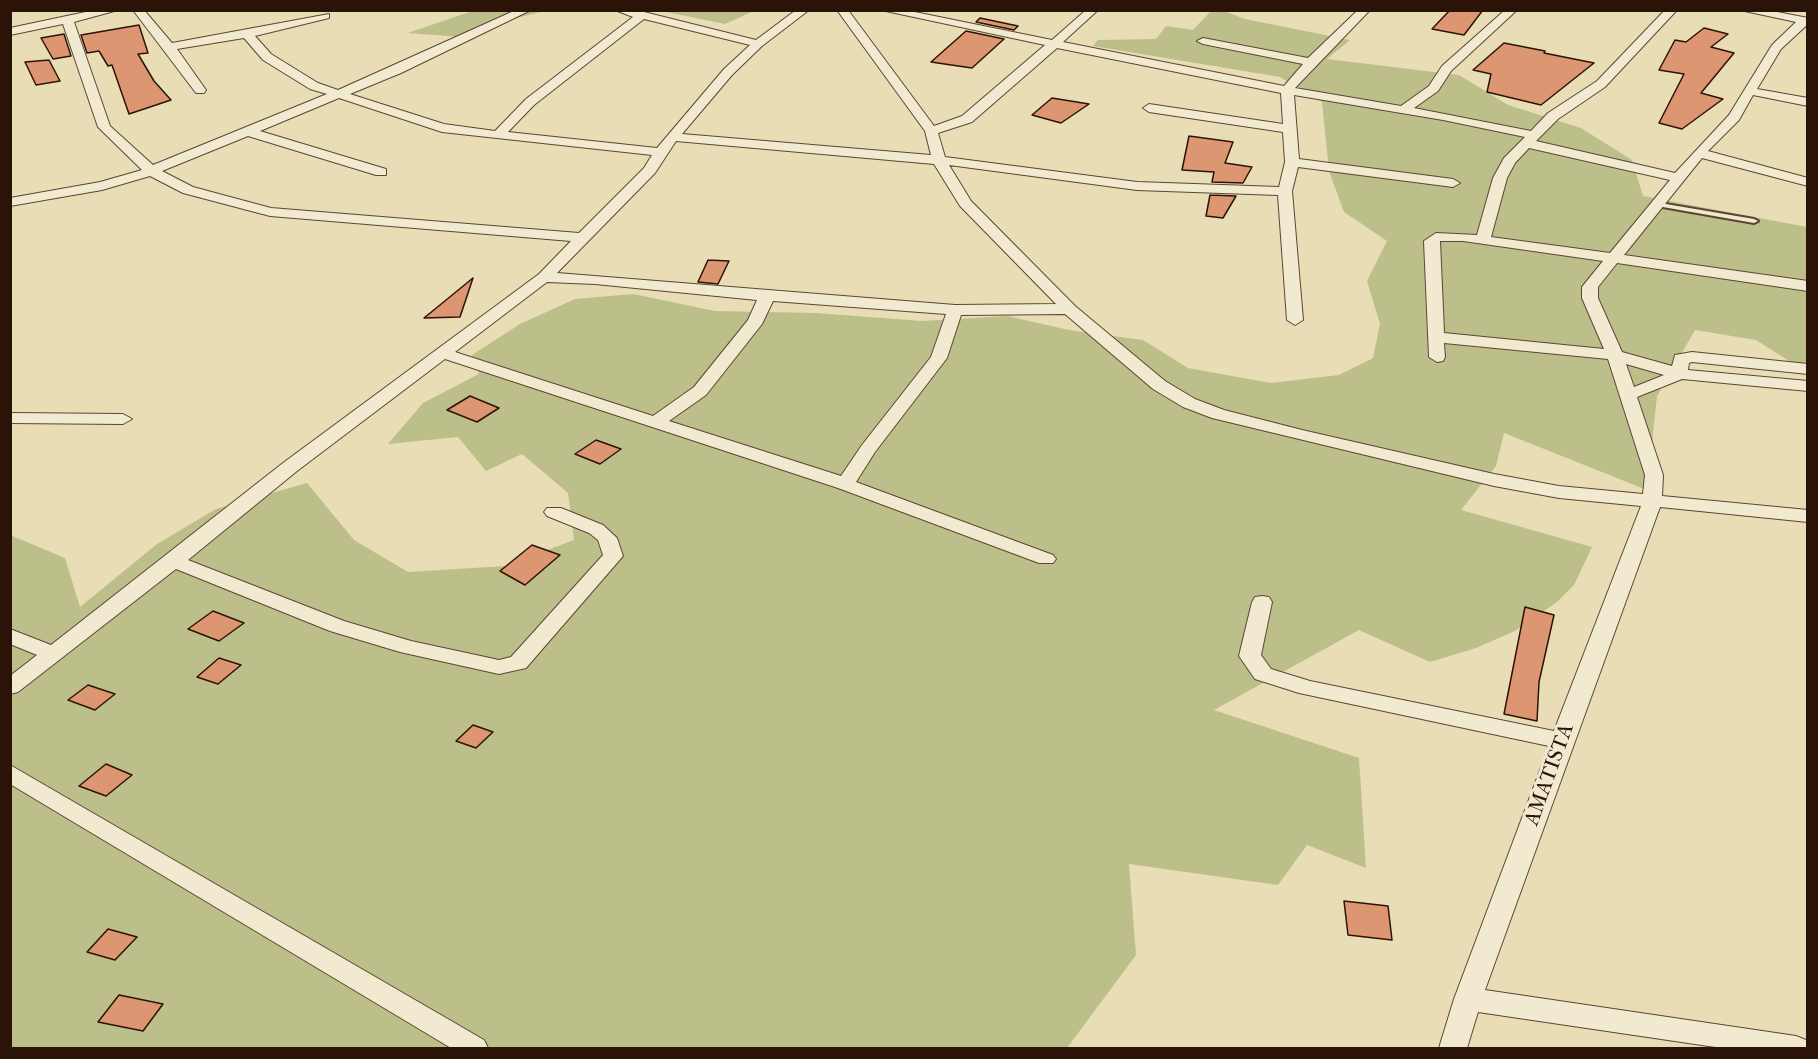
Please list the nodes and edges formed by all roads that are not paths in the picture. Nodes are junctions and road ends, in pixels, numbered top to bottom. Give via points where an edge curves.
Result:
1 (113, 10) edge
2 (138, 10) edge
3 (526, 10) edge
4 (620, 10) edge
5 (804, 10) edge
6 (842, 10) edge
7 (886, 10) edge
8 (1093, 10) edge
9 (1365, 10) edge
10 (1512, 10) edge
11 (1672, 10) edge
12 (1745, 10) edge
13 (325, 16) dead end
14 (640, 17) junction
15 (68, 21) junction
16 (1806, 21) edge
17 (10, 32) edge
18 (247, 34) junction
19 (1203, 41) dead end
20 (1054, 42) junction
21 (758, 44) junction
22 (169, 46) junction
23 (1311, 62) junction
24 (200, 90) dead end
25 (1287, 90) junction
26 (1749, 91) junction
27 (338, 94) junction
28 (1808, 102) edge
29 (1149, 108) dead end
30 (1402, 111) junction
31 (1289, 129) junction
32 (246, 131) junction
33 (931, 131) junction
34 (498, 135) junction
35 (672, 137) junction
36 (1530, 139) junction
37 (660, 152) junction
38 (1699, 153) junction
39 (939, 160) junction
40 (1292, 162) junction
41 (151, 171) junction
42 (381, 172) dead end
43 (1679, 178) junction
44 (1808, 182) edge
45 (1453, 183) dead end
46 (1285, 191) junction
47 (10, 202) edge
48 (1657, 204) junction
49 (1754, 221) dead end
50 (585, 238) junction
51 (1483, 240) junction
52 (1613, 258) junction
53 (544, 277) junction
54 (1808, 286) edge
55 (767, 296) junction
56 (1069, 309) junction
57 (956, 310) junction
58 (1295, 320) dead end
59 (1436, 337) junction
60 (442, 353) junction
61 (1615, 355) junction
62 (1437, 357) dead end
63 (1808, 369) edge
64 (1679, 374) junction
65 (1808, 386) edge
66 (1628, 394) junction
67 (10, 418) edge
68 (123, 419) dead end
69 (656, 422) junction
70 (845, 484) junction
71 (1652, 502) junction
72 (554, 512) dead end
73 (1808, 516) edge
74 (1046, 560) dead end
75 (174, 561) junction
76 (1262, 602) dead end
77 (10, 636) edge
78 (52, 653) junction
79 (10, 687) edge
80 (1562, 741) junction
81 (10, 773) edge
82 (1468, 999) junction
83 (474, 1048) edge
84 (1453, 1048) edge
85 (1796, 1048) edge

1 - 15 street
2 - 22 street
3 - 27 street
4 - 14 street
5 - 21 street
6 - 33 street
7 - 20 street
8 - 20 street
9 - 23 street
10 - 30 street via 1446,69 1434,88
11 - 36 street via 1601,84 1553,116
12 - 16 street
13 - 18 street
14 - 21 street
14 - 34 street via 530,102
15 - 17 street
15 - 41 street via 105,127
16 - 26 street, AMATISTA via 1776,46
18 - 22 street
18 - 27 street via 286,71
19 - 23 street
20 - 25 street
20 - 33 street via 967,119
21 - 35 street via 728,72
22 - 24 street
23 - 25 street
25 - 30 street
25 - 31 street
26 - 28 street
26 - 38 street, AMATISTA via 1734,117
27 - 32 street
27 - 34 street via 442,128
29 - 31 street
30 - 36 street via 1443,116
31 - 40 street
32 - 41 street
32 - 42 street
33 - 39 street
34 - 37 street
35 - 37 street
35 - 39 street
36 - 43 street
36 - 51 street via 1509,161 1500,178
37 - 50 street via 650,170
38 - 43 street, AMATISTA
38 - 44 street
39 - 46 street via 1137,186
39 - 56 street via 965,202
40 - 45 street
40 - 46 street
41 - 47 street via 102,186
41 - 50 street via 188,190 270,212
43 - 48 street, AMATISTA
46 - 58 street
48 - 49 lane
48 - 52 street, AMATISTA
50 - 53 street
51 - 52 street
51 - 59 street via 1436,237 1431,241
52 - 54 street
52 - 61 street, AMATISTA via 1590,287 1590,298
53 - 55 street
53 - 60 street
55 - 57 street
55 - 69 street via 756,321 700,391
56 - 57 street
56 - 71 street via 1159,385 1218,414 1494,480
57 - 70 street via 939,358
59 - 61 street
59 - 62 street
60 - 69 street
60 - 75 street via 290,466
61 - 64 street
61 - 66 street, AMATISTA
63 - 64 street via 1692,357 1681,359
64 - 65 street
64 - 66 street
66 - 71 street, AMATISTA via 1654,475
67 - 68 street
69 - 70 street
70 - 74 street
71 - 73 street
71 - 80 street, AMATISTA
72 - 75 street via 596,529 608,538 613,556 519,663 499,667 337,626
75 - 78 street
76 - 80 street via 1250,656 1263,674 1307,688
77 - 78 street
78 - 79 street
80 - 82 street, AMATISTA
81 - 83 street
82 - 84 street, AMATISTA
82 - 85 street

